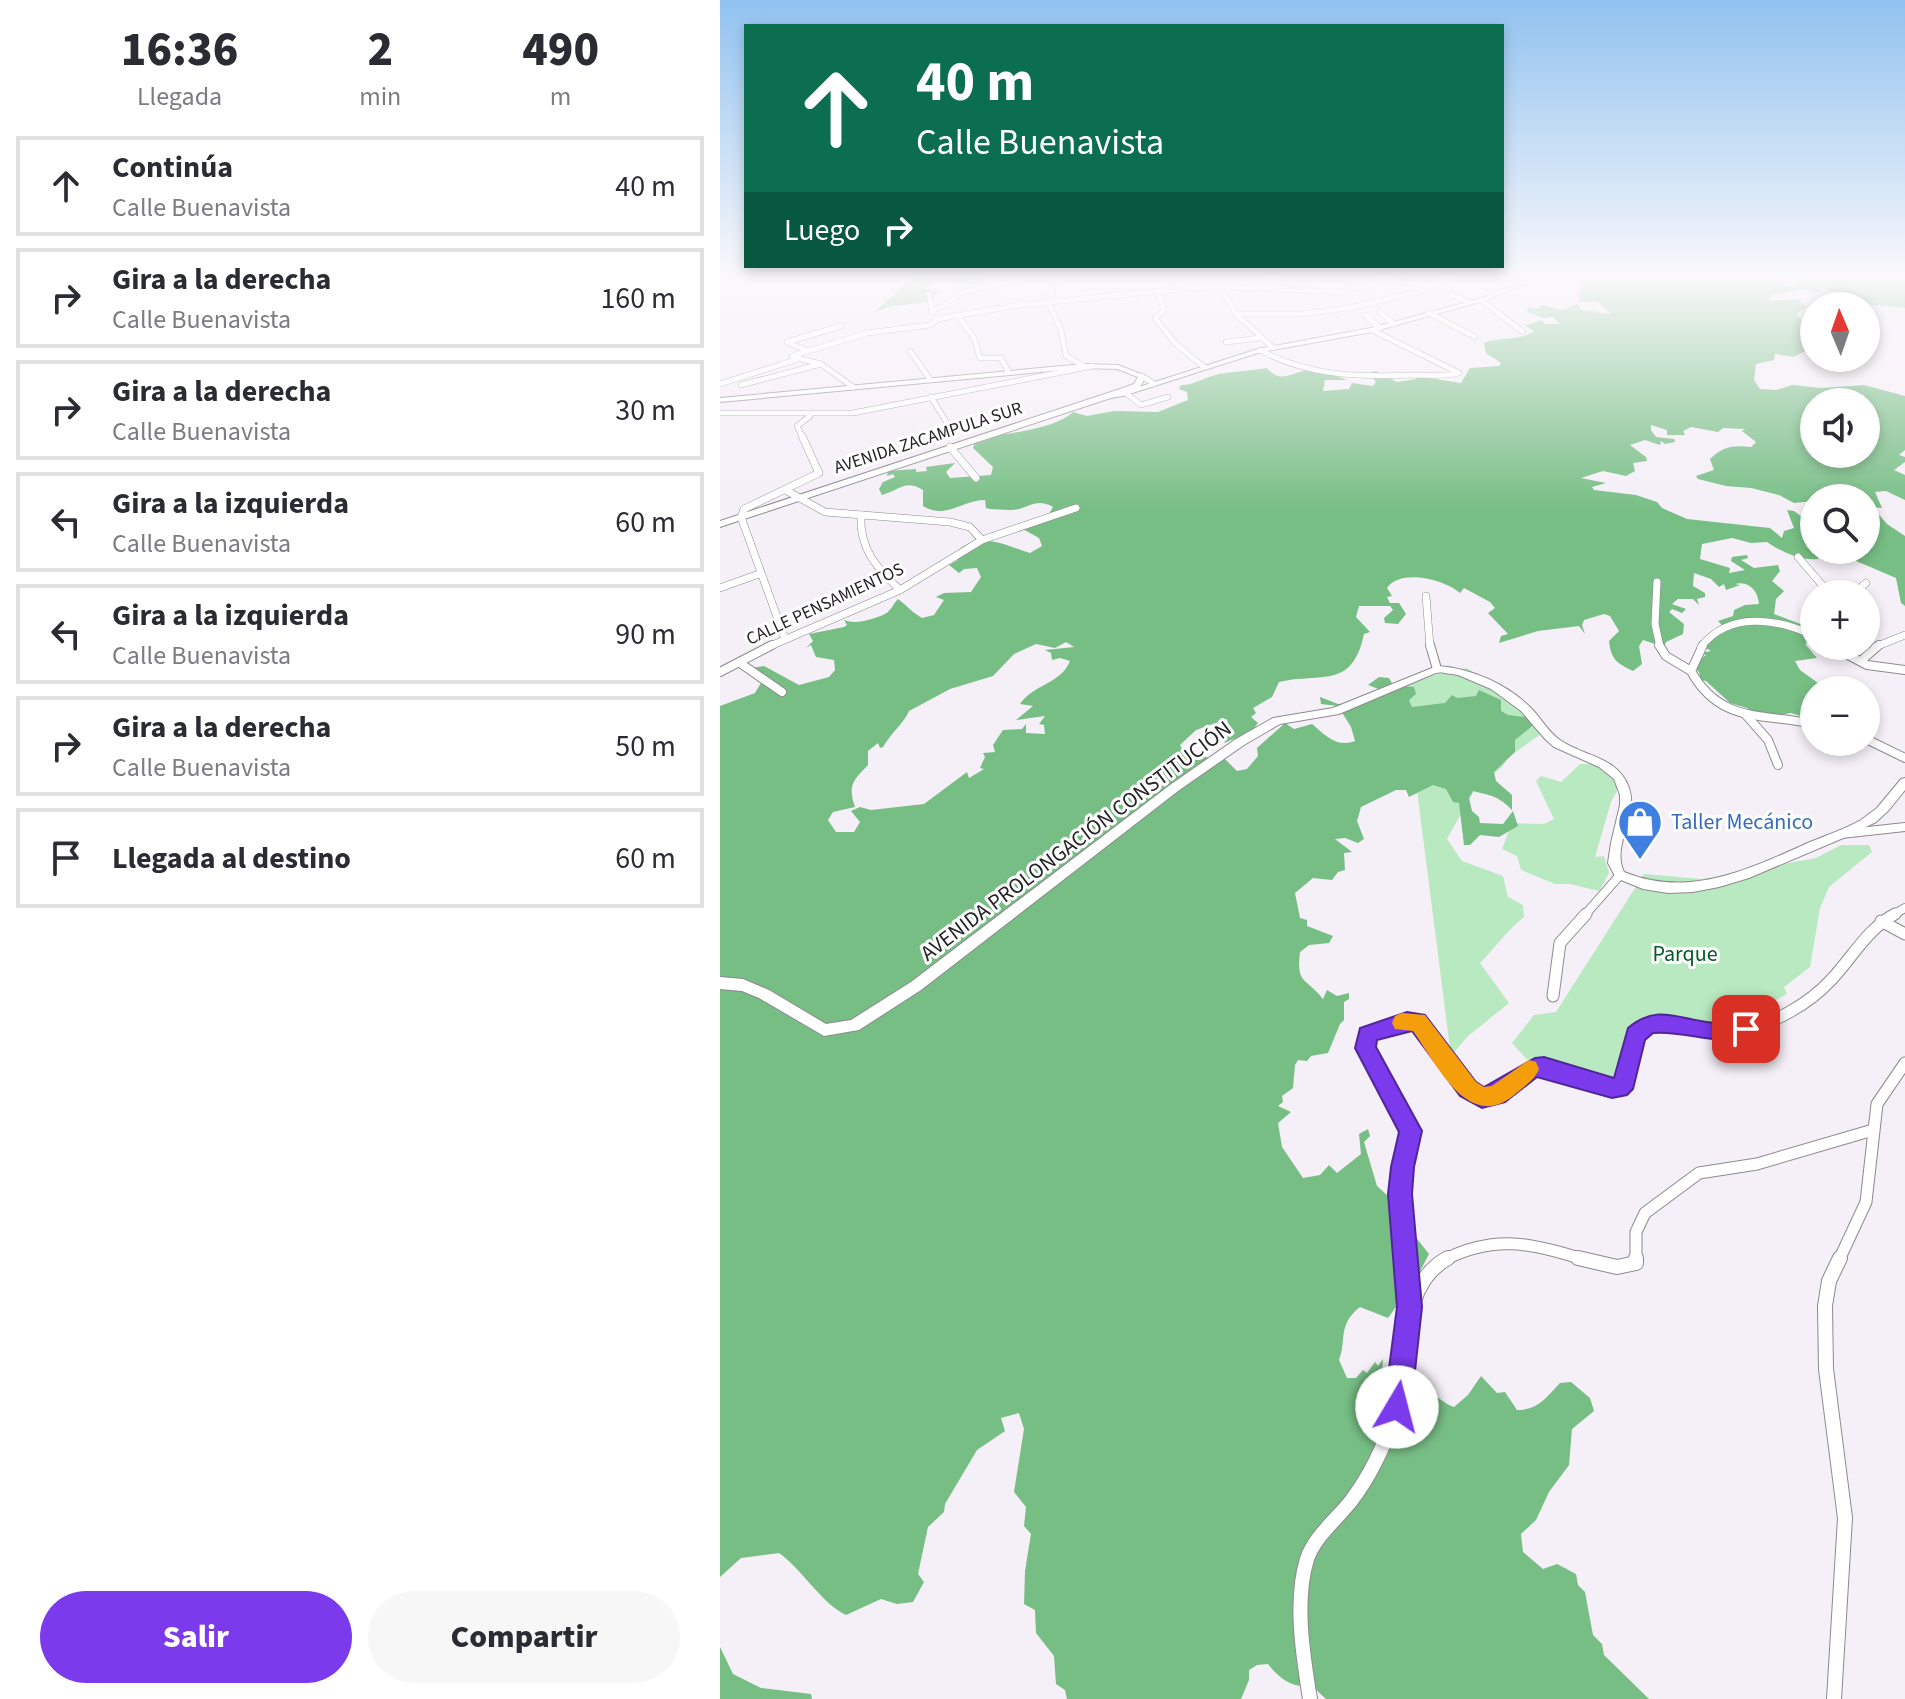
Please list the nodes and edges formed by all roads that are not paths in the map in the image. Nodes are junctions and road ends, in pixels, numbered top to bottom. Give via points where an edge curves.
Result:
1 (804, 353) edge
2 (912, 353) edge
3 (979, 353) edge
4 (1065, 353) edge
5 (1187, 353) edge
6 (1249, 353) edge
7 (1267, 353) edge
8 (1419, 353) edge
9 (795, 358) junction
10 (821, 364) junction
11 (1089, 366) junction
12 (1204, 367) junction
13 (1008, 371) junction
14 (1142, 376) junction
15 (930, 379) junction
16 (720, 384) edge
17 (1154, 384) junction
18 (741, 385) dead end
19 (853, 387) junction
20 (1126, 393) junction
21 (931, 397) junction
22 (1104, 397) junction
23 (1168, 397) dead end
24 (720, 400) edge
25 (720, 413) edge
26 (813, 415) junction
27 (947, 423) dead end
28 (950, 447) junction
29 (976, 478) dead end
30 (787, 491) junction
31 (800, 497) junction
32 (1076, 508) dead end
33 (861, 515) junction
34 (741, 517) junction
35 (720, 524) edge
36 (982, 540) junction
37 (1798, 557) dead end
38 (759, 574) junction
39 (1818, 580) edge
40 (1657, 582) dead end
41 (720, 588) edge
42 (900, 590) junction
43 (1426, 596) dead end
44 (1800, 630) edge
45 (1905, 635) edge
46 (785, 639) junction
47 (1861, 660) edge
48 (1865, 662) junction
49 (740, 663) junction
50 (1437, 669) junction
51 (1901, 669) edge
52 (1691, 671) junction
53 (720, 672) edge
54 (782, 692) dead end
55 (1745, 715) junction
56 (1800, 722) edge
57 (1880, 746) edge
58 (1905, 758) edge
59 (1778, 765) dead end
60 (1905, 782) edge
61 (1905, 827) edge
62 (1839, 834) junction
63 (1620, 875) junction
64 (1905, 908) edge
65 (1881, 921) junction
66 (1905, 934) edge
67 (720, 983) edge
68 (1553, 996) dead end
69 (1905, 1063) edge
70 (1873, 1130) junction
71 (1410, 1307) junction
72 (1310, 1699) edge
73 (1834, 1699) edge

1 - 9 street
2 - 15 street
3 - 13 street via 980,358 1001,358
4 - 11 street
5 - 12 street
6 - 12 street
7 - 8 street via 1294,367 1350,376 1459,373
9 - 10 street
9 - 16 street
10 - 18 street
10 - 19 street
11 - 13 main road
11 - 14 main road via 1125,368
11 - 21 street
12 - 17 street
13 - 15 main road
14 - 17 street
14 - 22 main road, AVENIDA ZACAMPULA SUR via 1134,386
15 - 19 main road
17 - 20 street
19 - 24 main road
20 - 22 street
20 - 23 street via 1141,405
21 - 26 street via 853,413
21 - 27 street
22 - 28 main road, AVENIDA ZACAMPULA SUR
25 - 26 street
26 - 30 street via 797,426 820,471
28 - 29 street
28 - 31 main road, AVENIDA ZACAMPULA SUR
30 - 31 street
30 - 34 street via 744,509
31 - 33 street via 825,512
31 - 34 main road, AVENIDA ZACAMPULA SUR
32 - 36 street, CALLE PENSAMIENTOS
33 - 36 street via 950,522 970,527
33 - 42 street via 860,541
34 - 35 main road, AVENIDA ZACAMPULA SUR
34 - 38 street
36 - 42 street, CALLE PENSAMIENTOS
37 - 39 street
38 - 41 street
38 - 46 street
40 - 52 street via 1659,651
42 - 46 street, CALLE PENSAMIENTOS
43 - 50 street
44 - 52 street via 1781,622 1732,622 1701,645
45 - 48 street via 1875,647
46 - 49 street, CALLE PENSAMIENTOS
47 - 48 street
48 - 51 street
49 - 53 street, CALLE PENSAMIENTOS
49 - 54 street
50 - 63 main road via 1468,674 1525,708 1554,741 1617,774 1627,811 1614,854
50 - 67 main road, AVENIDA PROLONGACIÓN CONSTITUCIÓN via 1335,711 1277,721 1240,742 906,993 854,1026 824,1030 764,994
52 - 55 street via 1712,697
55 - 56 street
55 - 59 street via 1768,740
57 - 58 street
60 - 62 main road via 1874,817
61 - 62 street
62 - 63 main road via 1709,883 1661,887
63 - 68 street via 1560,943
64 - 65 street
65 - 66 street
65 - 71 street via 1824,987 1786,1012 1729,1032 1643,1025 1635,1035 1625,1082 1616,1088 1535,1067 1497,1095 1482,1098 1468,1089 1418,1022 1368,1034 1366,1048 1411,1131 1400,1194
69 - 70 street via 1877,1104
70 - 71 street via 1757,1164 1699,1173 1645,1213 1636,1232 1634,1265 1618,1267 1537,1246 1477,1246 1440,1264
70 - 73 street via 1869,1188 1829,1281 1825,1306 1826,1369 1845,1518
71 - 72 street via 1397,1407 1377,1459 1307,1561

